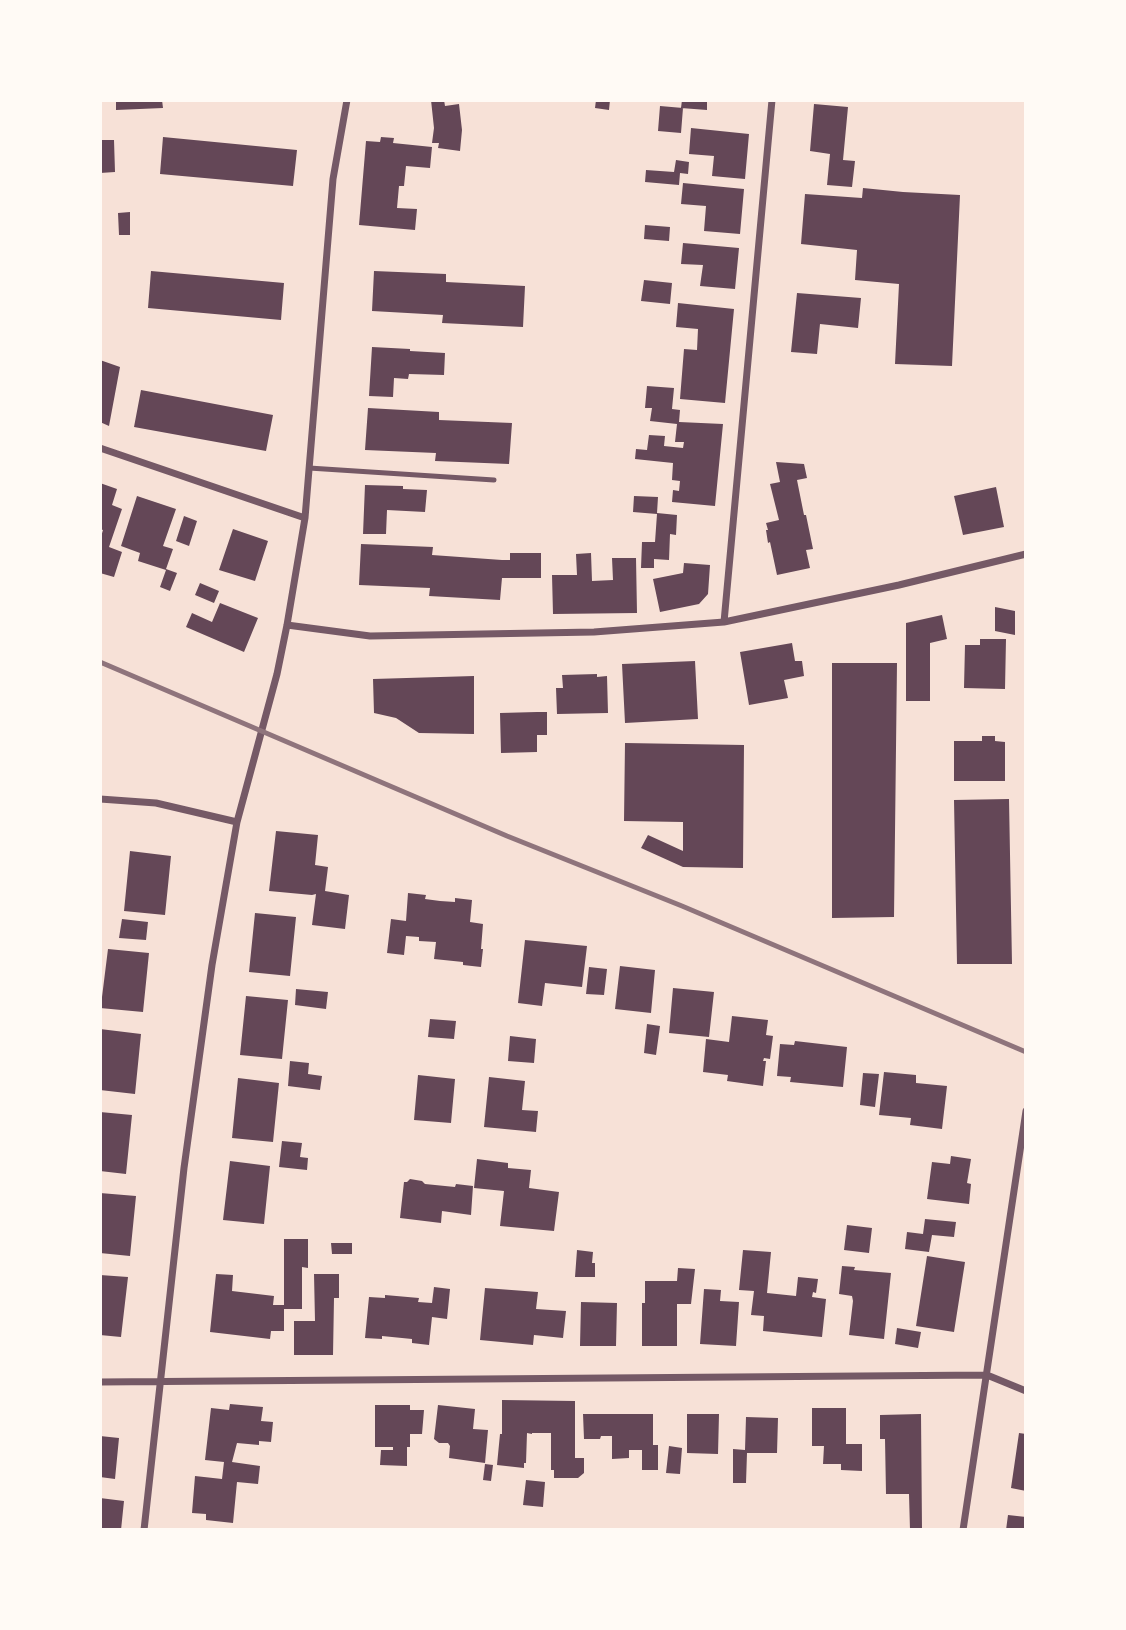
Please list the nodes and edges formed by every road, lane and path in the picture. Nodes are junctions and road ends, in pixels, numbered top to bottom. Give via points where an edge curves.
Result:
1 (347, 100) edge
2 (772, 100) edge
3 (100, 449) edge
4 (309, 468) junction
5 (494, 480) dead end
6 (305, 518) junction
7 (1026, 554) edge
8 (723, 622) junction
9 (287, 625) junction
10 (100, 799) edge
11 (237, 822) junction
12 (1026, 1111) edge
13 (987, 1375) junction
14 (100, 1382) edge
15 (160, 1382) junction
16 (1026, 1391) edge
17 (144, 1530) edge
18 (963, 1530) edge

1 - 4 street via 333,178
2 - 8 street
3 - 6 street
4 - 5 lane
4 - 6 street
6 - 9 street
7 - 8 street
8 - 9 street via 594,632 370,636
9 - 11 street
10 - 11 street via 156,803
11 - 15 street via 195,1080
12 - 13 street
13 - 15 street
13 - 16 street
13 - 18 street
14 - 15 street
15 - 17 street

